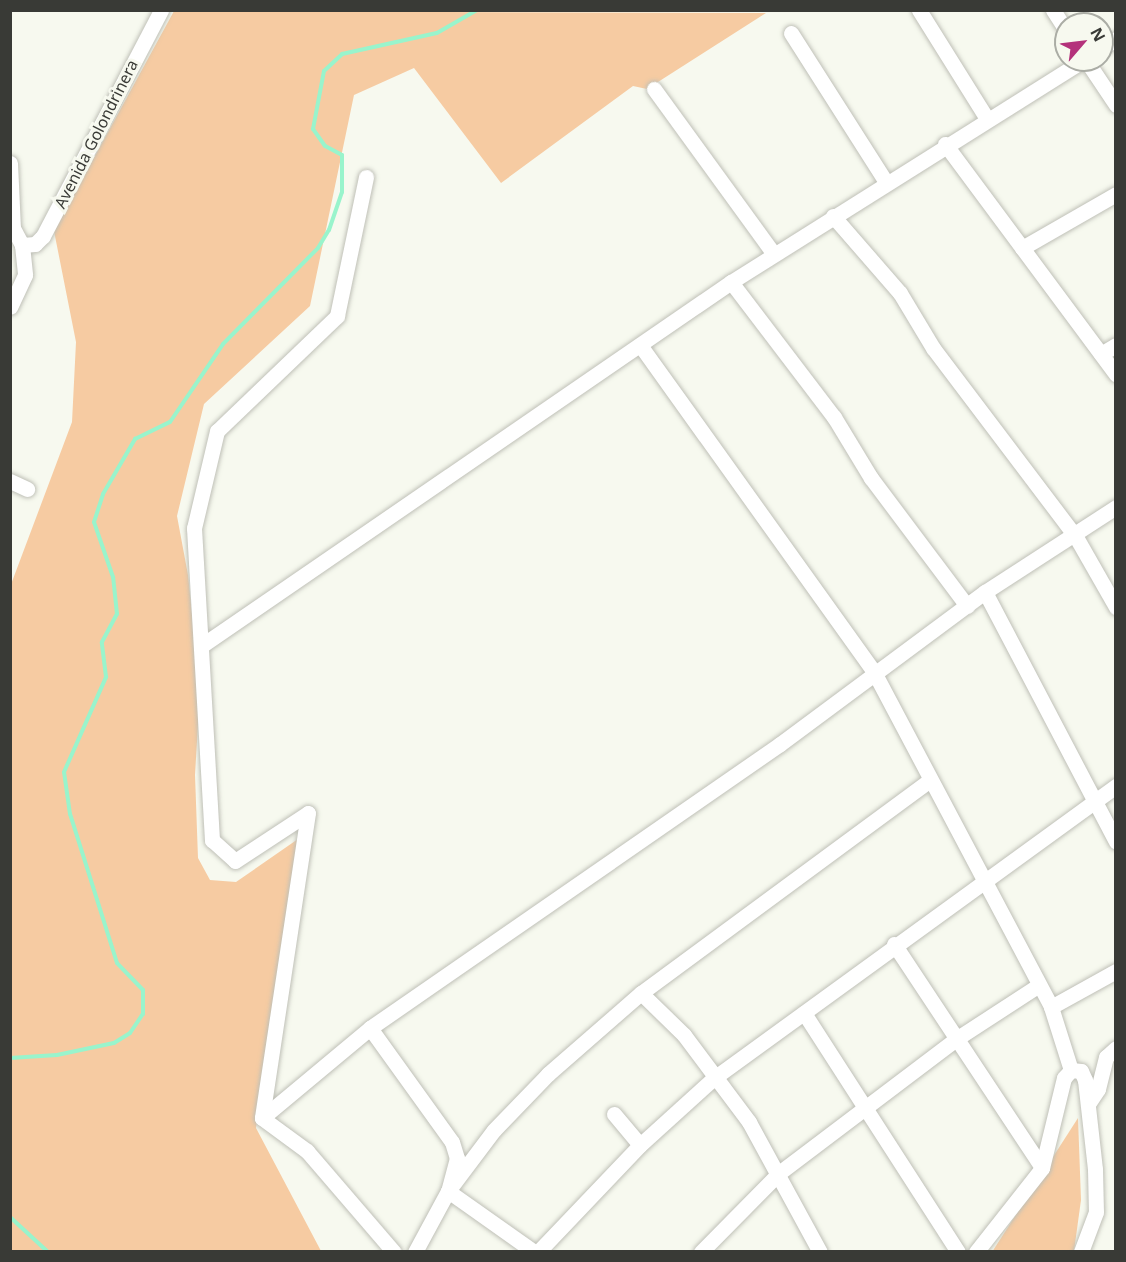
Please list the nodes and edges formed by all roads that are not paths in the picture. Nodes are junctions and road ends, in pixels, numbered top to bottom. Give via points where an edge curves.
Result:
1 (161, 10) edge
2 (919, 10) edge
3 (791, 33) dead end
4 (1065, 72) edge
5 (1093, 72) edge
6 (654, 89) dead end
7 (1116, 105) edge
8 (987, 119) junction
9 (945, 144) junction
10 (10, 163) edge
11 (366, 177) dead end
12 (886, 182) junction
13 (1116, 194) edge
14 (833, 216) junction
15 (1022, 248) junction
16 (23, 251) junction
17 (774, 254) junction
18 (10, 273) edge
19 (731, 282) junction
20 (10, 307) edge
21 (640, 345) junction
22 (1116, 345) edge
23 (1101, 354) junction
24 (1116, 374) edge
25 (10, 481) edge
26 (27, 489) dead end
27 (1116, 507) edge
28 (1076, 537) junction
29 (985, 592) junction
30 (967, 606) junction
31 (1116, 607) edge
32 (201, 646) junction
33 (874, 672) junction
34 (930, 780) junction
35 (1116, 786) edge
36 (1096, 801) junction
37 (1116, 842) edge
38 (983, 879) junction
39 (894, 944) junction
40 (1116, 971) edge
41 (1039, 985) junction
42 (641, 993) junction
43 (1050, 1007) junction
44 (804, 1013) junction
45 (370, 1028) junction
46 (956, 1039) junction
47 (1116, 1048) edge
48 (1071, 1070) junction
49 (714, 1078) junction
50 (1088, 1104) junction
51 (865, 1107) junction
52 (614, 1114) dead end
53 (262, 1118) junction
54 (640, 1145) junction
55 (1042, 1168) junction
56 (779, 1173) junction
57 (448, 1191) junction
58 (394, 1251) edge
59 (415, 1251) edge
60 (536, 1251) edge
61 (701, 1251) edge
62 (820, 1251) edge
63 (958, 1251) edge
64 (976, 1251) edge
65 (1081, 1251) edge

1 - 16 street, Avenida Golondrinera via 43,236
2 - 8 street
3 - 12 street
4 - 8 street
5 - 7 street
6 - 17 street
8 - 9 street
9 - 12 street
9 - 15 street
10 - 16 street via 13,228
11 - 32 street via 337,316 218,431 194,528
12 - 14 street
13 - 15 street
14 - 17 street
14 - 28 street via 900,293 933,348
15 - 23 street
16 - 18 street, Avenida Golondrinera
16 - 20 street via 23,289
17 - 19 street
19 - 21 street
19 - 30 street via 834,417 871,477
21 - 32 street
21 - 33 street
22 - 23 street
23 - 24 street
25 - 26 street
27 - 28 street
28 - 29 street
28 - 31 street
29 - 30 street
29 - 36 street
30 - 33 street
32 - 53 street via 212,840 235,861 308,813
33 - 34 street
33 - 45 street via 545,910
34 - 38 street
34 - 42 street
35 - 36 street
36 - 37 street
36 - 38 street
38 - 39 street
38 - 41 street
39 - 44 street
39 - 46 street
40 - 43 street
41 - 43 street
41 - 46 street
42 - 49 street via 684,1035
42 - 57 street via 541,1082 494,1130
43 - 48 street
44 - 49 street
44 - 51 street
45 - 53 street
45 - 57 street via 452,1142 457,1158
46 - 51 street
46 - 55 street
47 - 50 street via 1106,1057 1098,1089
48 - 50 street via 1081,1071
48 - 55 street via 1064,1078
49 - 54 street
49 - 56 street
50 - 65 street via 1095,1212
51 - 56 street
51 - 63 street
52 - 54 street
53 - 58 street via 307,1151
54 - 60 street
55 - 64 street
56 - 61 street
56 - 62 street
57 - 59 street
57 - 60 street

